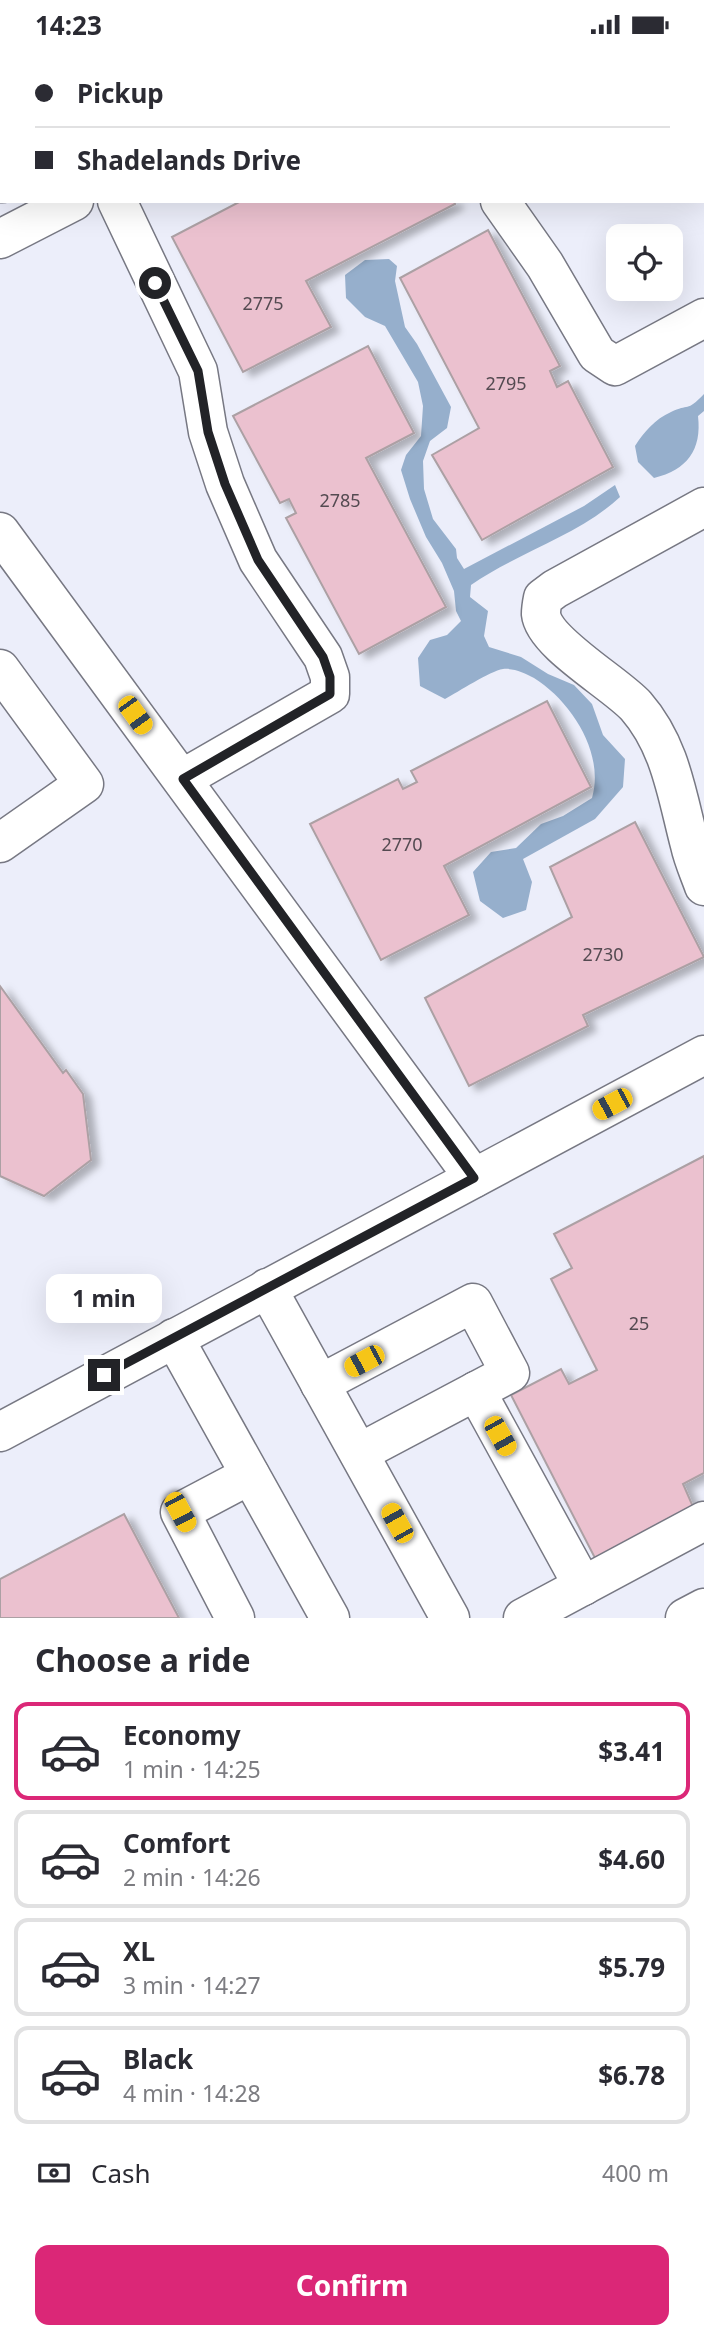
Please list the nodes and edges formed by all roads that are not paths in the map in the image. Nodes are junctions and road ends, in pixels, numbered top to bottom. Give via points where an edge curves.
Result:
1 (118, 203) edge
2 (501, 203) edge
3 (704, 318) edge
4 (704, 507) edge
5 (0, 531) edge
6 (0, 669) edge
7 (183, 779) junction
8 (0, 843) edge
9 (704, 886) edge
10 (704, 1055) edge
11 (474, 1178) junction
12 (267, 1288) junction
13 (174, 1338) junction
14 (320, 1384) junction
15 (476, 1391) junction
16 (0, 1432) edge
17 (359, 1453) junction
18 (250, 1475) junction
19 (704, 1521) edge
20 (583, 1586) junction
21 (704, 1608) edge
22 (235, 1618) edge
23 (330, 1618) edge
24 (450, 1618) edge
25 (523, 1618) edge
26 (685, 1618) edge

1 - 7 street via 198,371 208,432 258,560 323,657 330,677 330,694
2 - 3 street via 545,265 597,354 615,366
4 - 9 street via 555,589 543,598 541,616 549,633 620,689 656,732 674,775
5 - 7 street
6 - 8 street via 84,784
7 - 11 street
10 - 11 street
11 - 12 street
12 - 13 street
12 - 14 street
13 - 16 street
13 - 18 street
14 - 15 street via 473,1303 510,1373
14 - 17 street
15 - 17 street
15 - 20 street
17 - 24 street
18 - 22 street via 180,1512
18 - 23 street
19 - 20 street
20 - 25 street
21 - 26 street

